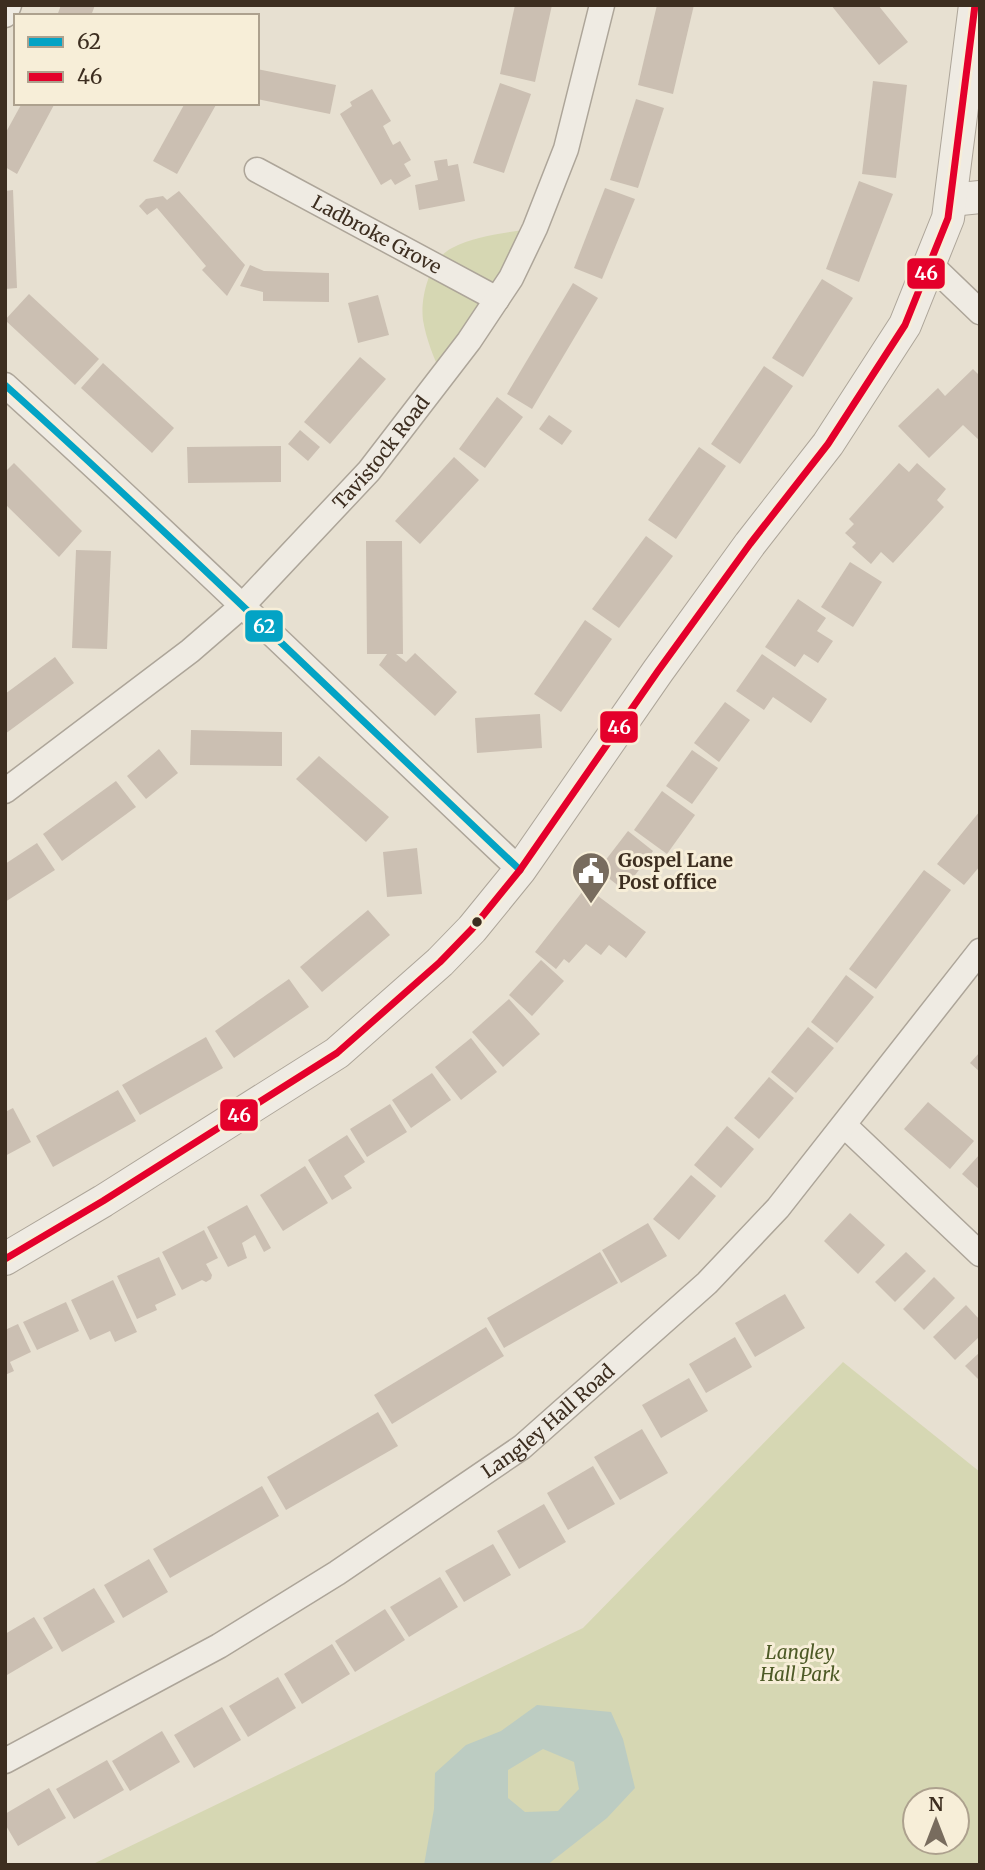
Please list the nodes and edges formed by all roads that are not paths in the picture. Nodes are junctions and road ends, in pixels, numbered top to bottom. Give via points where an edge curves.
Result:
1 (9, 5) edge
2 (602, 5) edge
3 (975, 5) edge
4 (5, 15) edge
5 (257, 170) dead end
6 (965, 198) edge
7 (929, 263) junction
8 (497, 299) junction
9 (980, 312) edge
10 (5, 384) edge
11 (242, 606) junction
12 (5, 790) edge
13 (520, 870) junction
14 (980, 951) edge
15 (844, 1125) junction
16 (980, 1254) edge
17 (5, 1259) edge
18 (5, 1760) edge

1 - 4 street
2 - 8 street, Tavistock Road via 566,149 535,228
3 - 6 street
5 - 8 street, Ladbroke Grove
6 - 7 street via 948,218
7 - 9 street
7 - 13 street via 905,325 828,444 658,671
8 - 11 street, Tavistock Road via 369,471
10 - 11 street
11 - 12 street, Tavistock Road via 190,651
11 - 13 street
13 - 17 street via 440,962 337,1053
14 - 15 street, Langley Hall Road
15 - 16 street
15 - 18 street, Langley Hall Road via 778,1208 707,1283 522,1447 338,1573 231,1639

